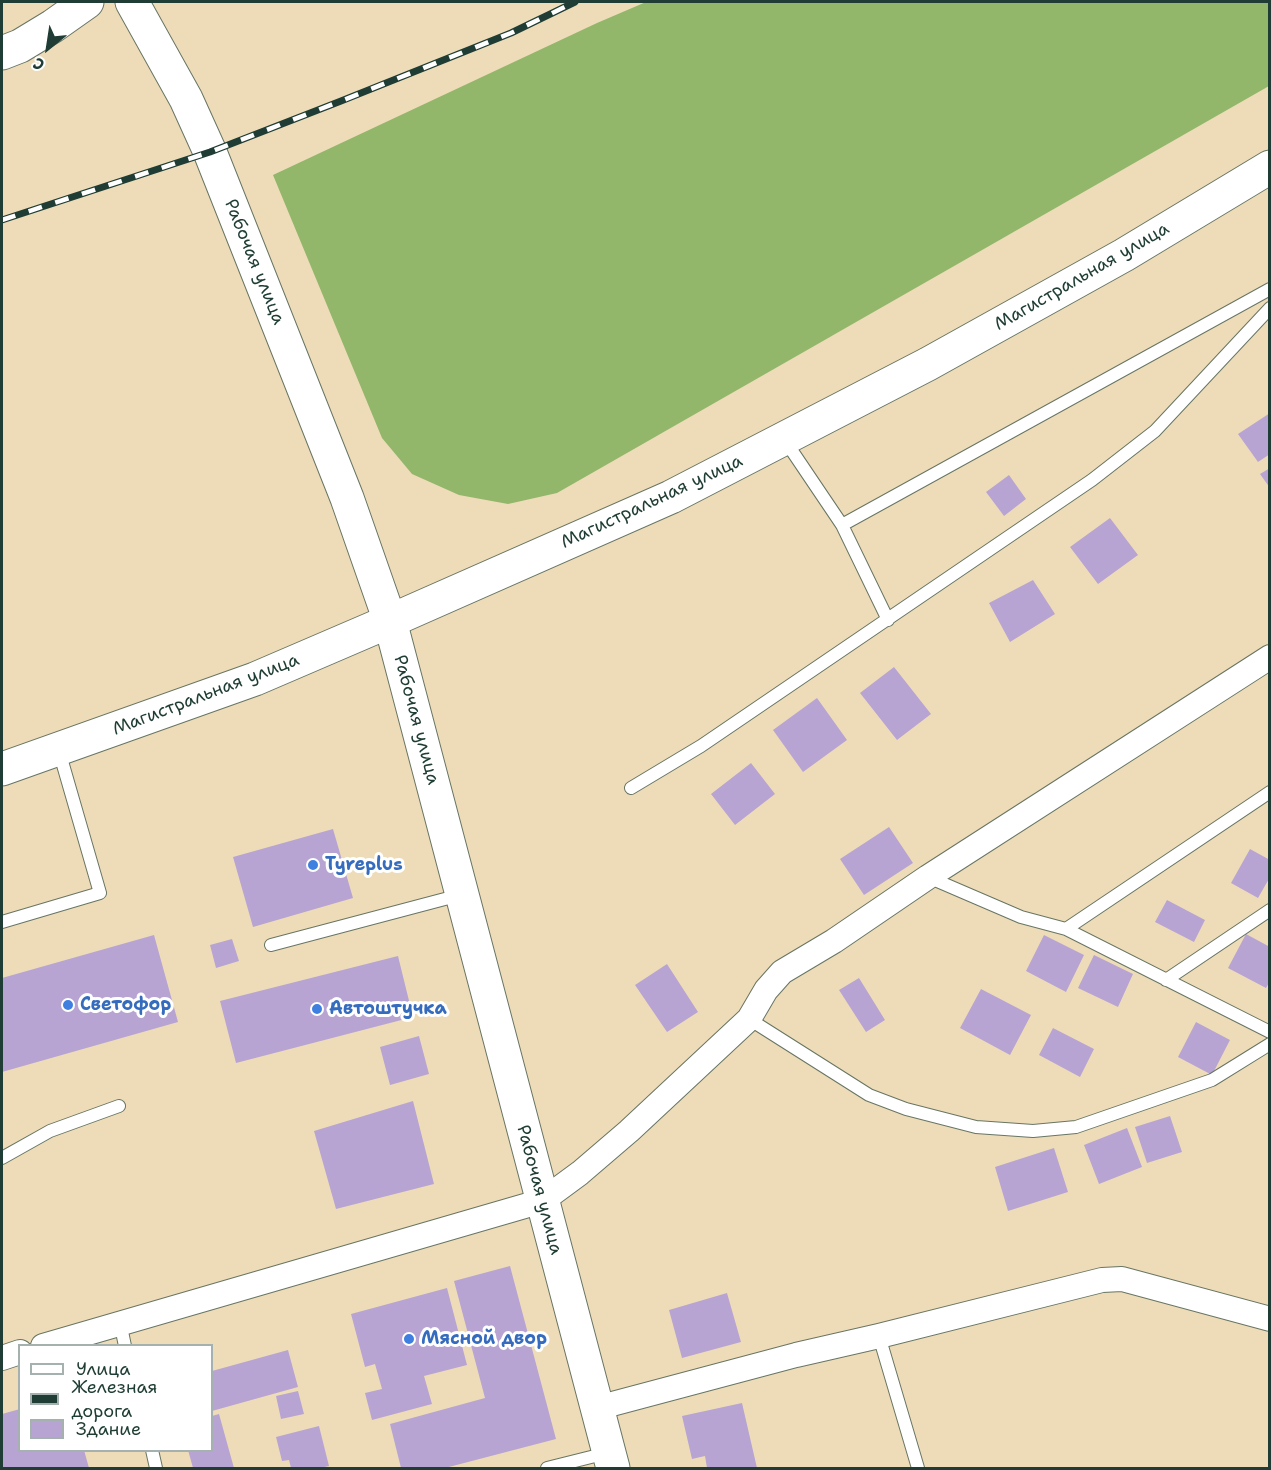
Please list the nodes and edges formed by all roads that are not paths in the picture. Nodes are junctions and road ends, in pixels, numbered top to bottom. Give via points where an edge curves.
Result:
1 (87, 2) edge
2 (132, 2) edge
3 (2, 53) edge
4 (1269, 167) edge
5 (1269, 289) edge
6 (1269, 308) edge
7 (784, 438) junction
8 (842, 525) junction
9 (888, 620) junction
10 (390, 621) junction
11 (1269, 657) edge
12 (58, 749) junction
13 (2, 769) edge
14 (631, 788) dead end
15 (1269, 792) edge
16 (928, 877) junction
17 (461, 895) junction
18 (1269, 910) edge
19 (2, 922) edge
20 (1066, 929) junction
21 (271, 945) dead end
22 (1166, 980) junction
23 (749, 1019) junction
24 (1269, 1032) edge
25 (1269, 1044) edge
26 (119, 1106) dead end
27 (2, 1158) edge
28 (542, 1201) junction
29 (1269, 1320) edge
30 (123, 1334) edge
31 (879, 1336) junction
32 (56, 1344) edge
33 (18, 1353) edge
34 (2, 1358) edge
35 (597, 1408) junction
36 (152, 1452) edge
37 (611, 1460) edge
38 (156, 1468) edge
39 (547, 1468) edge
40 (918, 1468) edge

1 - 3 main road via 20,46
2 - 10 main road, Рабочая улица via 186,99 210,152 347,498
4 - 7 main road, Магистральная улица via 1124,255 928,364
5 - 8 lane
6 - 9 lane via 1155,431 1092,480
7 - 8 lane
7 - 10 main road, Магистральная улица via 671,497
8 - 9 lane
9 - 14 lane via 701,746
10 - 12 main road, Магистральная улица via 255,679
10 - 17 main road, Рабочая улица
11 - 16 street
12 - 13 main road, Магистральная улица
12 - 19 lane via 100,893
15 - 20 lane
16 - 20 lane via 1021,917
16 - 23 street via 782,972
17 - 21 lane
17 - 28 main road, Рабочая улица
18 - 22 lane
20 - 22 lane
22 - 24 lane
23 - 25 lane via 869,1095 906,1109 976,1126 1033,1131 1076,1127 1212,1080
23 - 28 street via 629,1131
26 - 27 lane via 50,1131
28 - 30 street
28 - 35 main road, Рабочая улица
29 - 31 street via 1122,1279 1102,1280
30 - 32 street
31 - 35 street via 796,1354
31 - 40 lane
33 - 34 street
35 - 37 main road, Рабочая улица
36 - 38 lane
37 - 39 lane

